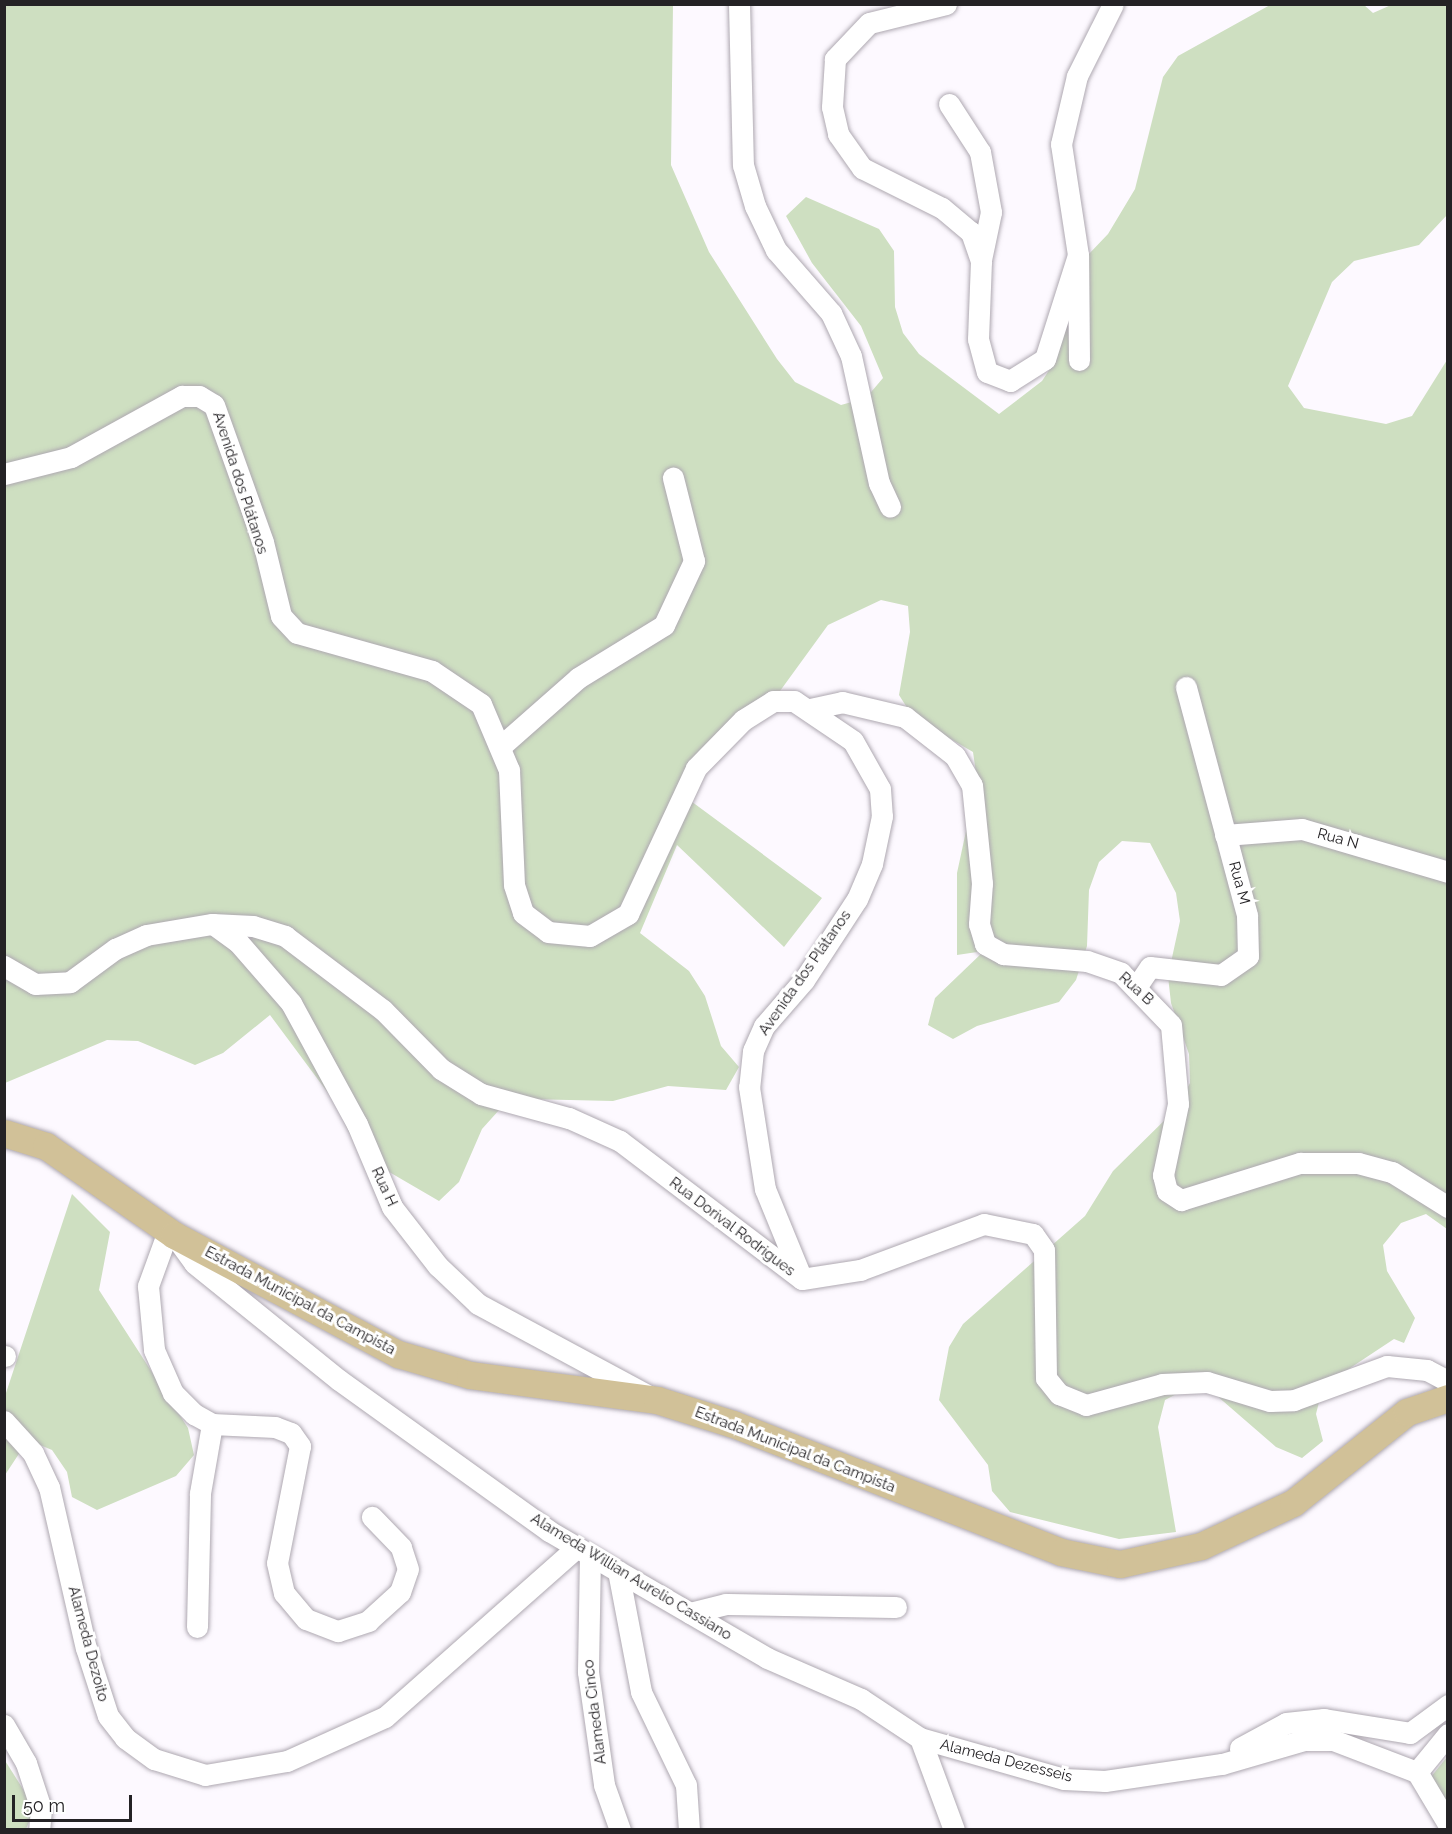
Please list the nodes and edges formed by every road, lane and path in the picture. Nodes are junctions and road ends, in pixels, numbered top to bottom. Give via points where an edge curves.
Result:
1 (739, 4) edge
2 (946, 4) edge
3 (1113, 4) edge
4 (949, 104) dead end
5 (1078, 255) junction
6 (981, 261) junction
7 (1079, 360) dead end
8 (4, 474) edge
9 (673, 478) dead end
10 (890, 507) dead end
11 (1186, 687) dead end
12 (810, 709) junction
13 (501, 746) junction
14 (1225, 835) junction
15 (1448, 872) edge
16 (212, 924) junction
17 (4, 966) edge
18 (1137, 986) junction
19 (4, 1133) edge
20 (1448, 1207) edge
21 (171, 1233) junction
22 (802, 1279) junction
23 (1448, 1381) edge
24 (1448, 1398) edge
25 (657, 1400) junction
26 (4, 1421) edge
27 (212, 1425) junction
28 (372, 1517) dead end
29 (583, 1551) junction
30 (618, 1571) junction
31 (896, 1607) dead end
32 (690, 1613) junction
33 (196, 1627) dead end
34 (1448, 1705) edge
35 (4, 1725) edge
36 (1448, 1734) edge
37 (920, 1738) junction
38 (1222, 1764) junction
39 (1417, 1772) junction
40 (40, 1820) edge
41 (1448, 1824) edge
42 (620, 1830) edge
43 (689, 1830) edge
44 (954, 1830) edge

1 - 10 street via 743,165 755,206 776,250 831,313 846,345
2 - 6 street via 869,23 835,59 832,107 838,134 862,168 942,208 971,232
3 - 5 street via 1077,76 1061,144
4 - 6 street via 980,152 991,212
5 - 6 street via 1045,358 1011,381 987,372 978,339
5 - 7 street
8 - 13 street, Avenida dos Plátanos via 71,458 182,396 199,396 214,405 263,542 280,616 297,633 432,671 481,704
9 - 13 street via 694,561 664,626 578,678
11 - 14 street, Rua M
12 - 13 street, Avenida dos Plátanos via 774,701 743,720 696,768 628,914 590,936 548,932 523,913 514,885 509,770
12 - 18 street, Rua B via 842,702 905,717 955,756 972,785 982,883 979,924 985,944 1003,954 1087,961 1121,973
12 - 22 street, Avenida dos Plátanos via 853,741 872,768 882,816 857,899 804,980 764,1026 753,1051 749,1087 757,1160 776,1223
14 - 15 street, Rua N via 1302,829
14 - 18 street, Rua M via 1247,915 1248,956 1221,975 1150,968
16 - 17 street, Rua Dorival Rodrigues via 146,935 116,949 70,982 35,984
16 - 22 street, Rua Dorival Rodrigues via 253,926 285,936 382,1010 441,1069 481,1095 569,1118 620,1141
16 - 25 street, Rua H via 238,942 291,1003 357,1124 392,1207 438,1266 478,1304
18 - 20 street, Rua B via 1171,1024 1178,1104 1163,1175 1167,1191 1181,1200 1300,1163 1358,1164 1392,1172
19 - 21 main road, Estrada Municipal da Campista via 46,1146
21 - 25 main road, Estrada Municipal da Campista via 398,1354 470,1375
21 - 27 street via 148,1286 153,1350 173,1393
21 - 29 street, Alameda Willian Aurelio Cassiano via 194,1263 339,1380
22 - 23 street, Rua Dorival Rodrigues via 860,1270 984,1224 1007,1225 1033,1234 1044,1250 1046,1378 1059,1394 1086,1406 1162,1384 1206,1382 1270,1401 1294,1400 1387,1366 1426,1370
24 - 25 main road, Estrada Municipal da Campista via 1407,1412 1293,1503 1201,1546 1120,1564 1061,1552 733,1424
26 - 29 street, Alameda Dezoito via 33,1452 49,1487 86,1648 108,1716 125,1738 154,1759 205,1775 287,1761 385,1717
27 - 28 street via 275,1427 291,1433 300,1446 277,1563 284,1593 306,1619 338,1631 368,1621 400,1592 408,1569 401,1547
27 - 33 street via 200,1493
29 - 30 street, Alameda Willian Aurelio Cassiano
29 - 42 street, Alameda Cinco via 588,1672 604,1785
30 - 32 street, Alameda Willian Aurelio Cassiano
30 - 43 street via 641,1692 686,1785
31 - 32 street via 726,1604
32 - 37 street, Alameda Willian Aurelio Cassiano via 767,1658 861,1699
34 - 38 street via 1410,1732 1324,1719 1286,1723 1248,1741
35 - 40 street via 26,1763
36 - 39 street
37 - 38 street, Alameda Dezesseis via 1064,1779 1106,1781
37 - 44 street
38 - 39 street, Alameda Dezesseis via 1263,1749 1333,1740
39 - 41 street

